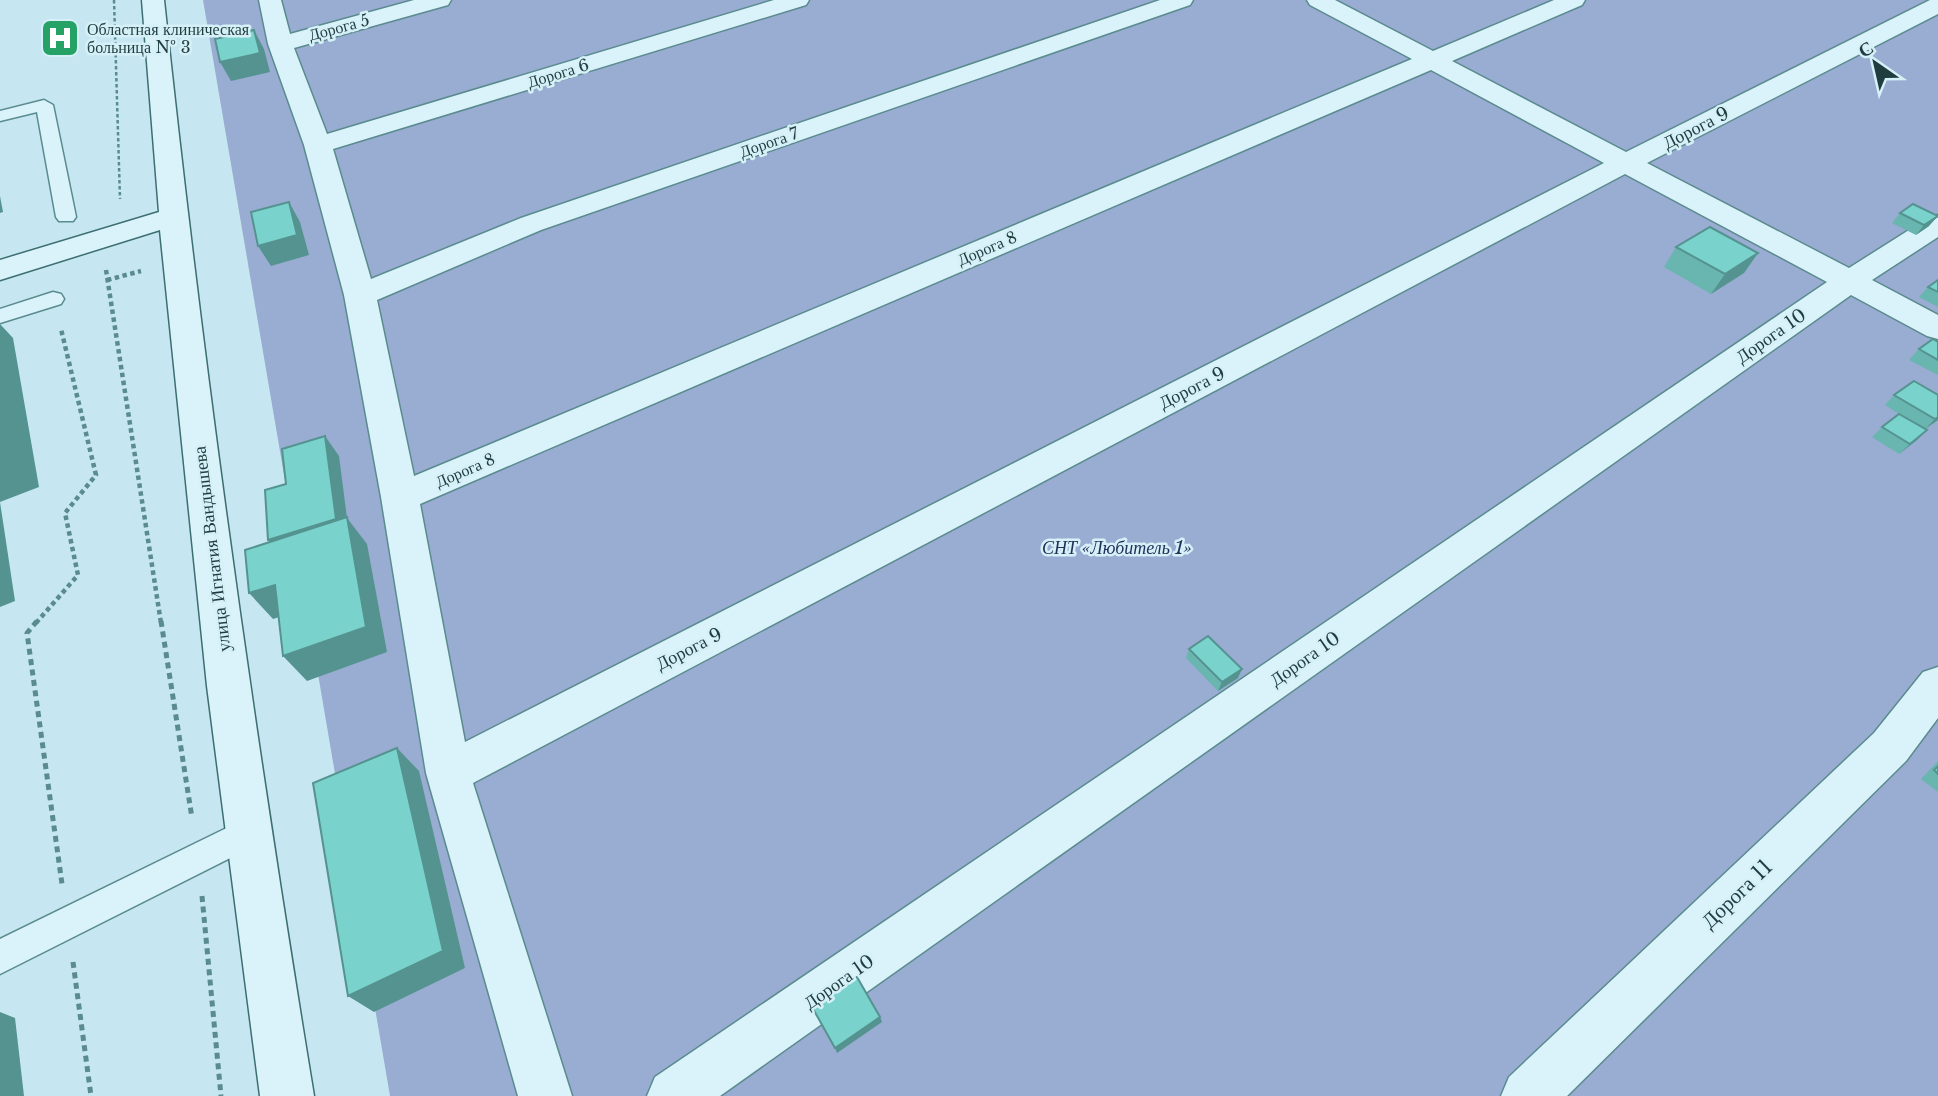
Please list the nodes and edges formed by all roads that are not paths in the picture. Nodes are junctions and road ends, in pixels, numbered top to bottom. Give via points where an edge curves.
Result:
1 (153, 0) edge
2 (271, 0) edge
3 (440, 0) edge
4 (798, 0) edge
5 (1182, 0) edge
6 (1318, 0) edge
7 (1574, 0) edge
8 (1938, 5) edge
9 (280, 44) junction
10 (1430, 59) junction
11 (0, 116) edge
12 (318, 145) junction
13 (1628, 162) junction
14 (66, 217) dead end
15 (172, 217) junction
16 (1938, 224) edge
17 (0, 270) edge
18 (1850, 281) junction
19 (359, 295) junction
20 (53, 299) road end
21 (0, 316) edge
22 (1938, 328) edge
23 (400, 498) junction
24 (1938, 685) edge
25 (448, 773) junction
26 (247, 833) junction
27 (0, 957) edge
28 (287, 1096) edge
29 (545, 1096) edge
30 (674, 1096) edge
31 (1528, 1096) edge

1 - 15 street, улица Игнатия Вандышева
2 - 9 street
3 - 9 street, Дорога 5
4 - 12 street, Дорога 6
5 - 19 street, Дорога 7 via 531,224
6 - 10 street
7 - 10 street, Дорога 8
8 - 13 street, Дорога 9
9 - 12 street
10 - 13 street
10 - 23 street, Дорога 8
11 - 14 lane via 44,105
12 - 19 street
13 - 18 street
13 - 25 street, Дорога 9
15 - 17 street
15 - 26 street, улица Игнатия Вандышева
16 - 18 street, Дорога 10
18 - 22 street
18 - 30 street, Дорога 10
19 - 23 street
20 - 21 lane
23 - 25 street
24 - 31 street, Дорога 11 via 1890,747
25 - 29 street
26 - 27 lane
26 - 28 street, улица Игнатия Вандышева

